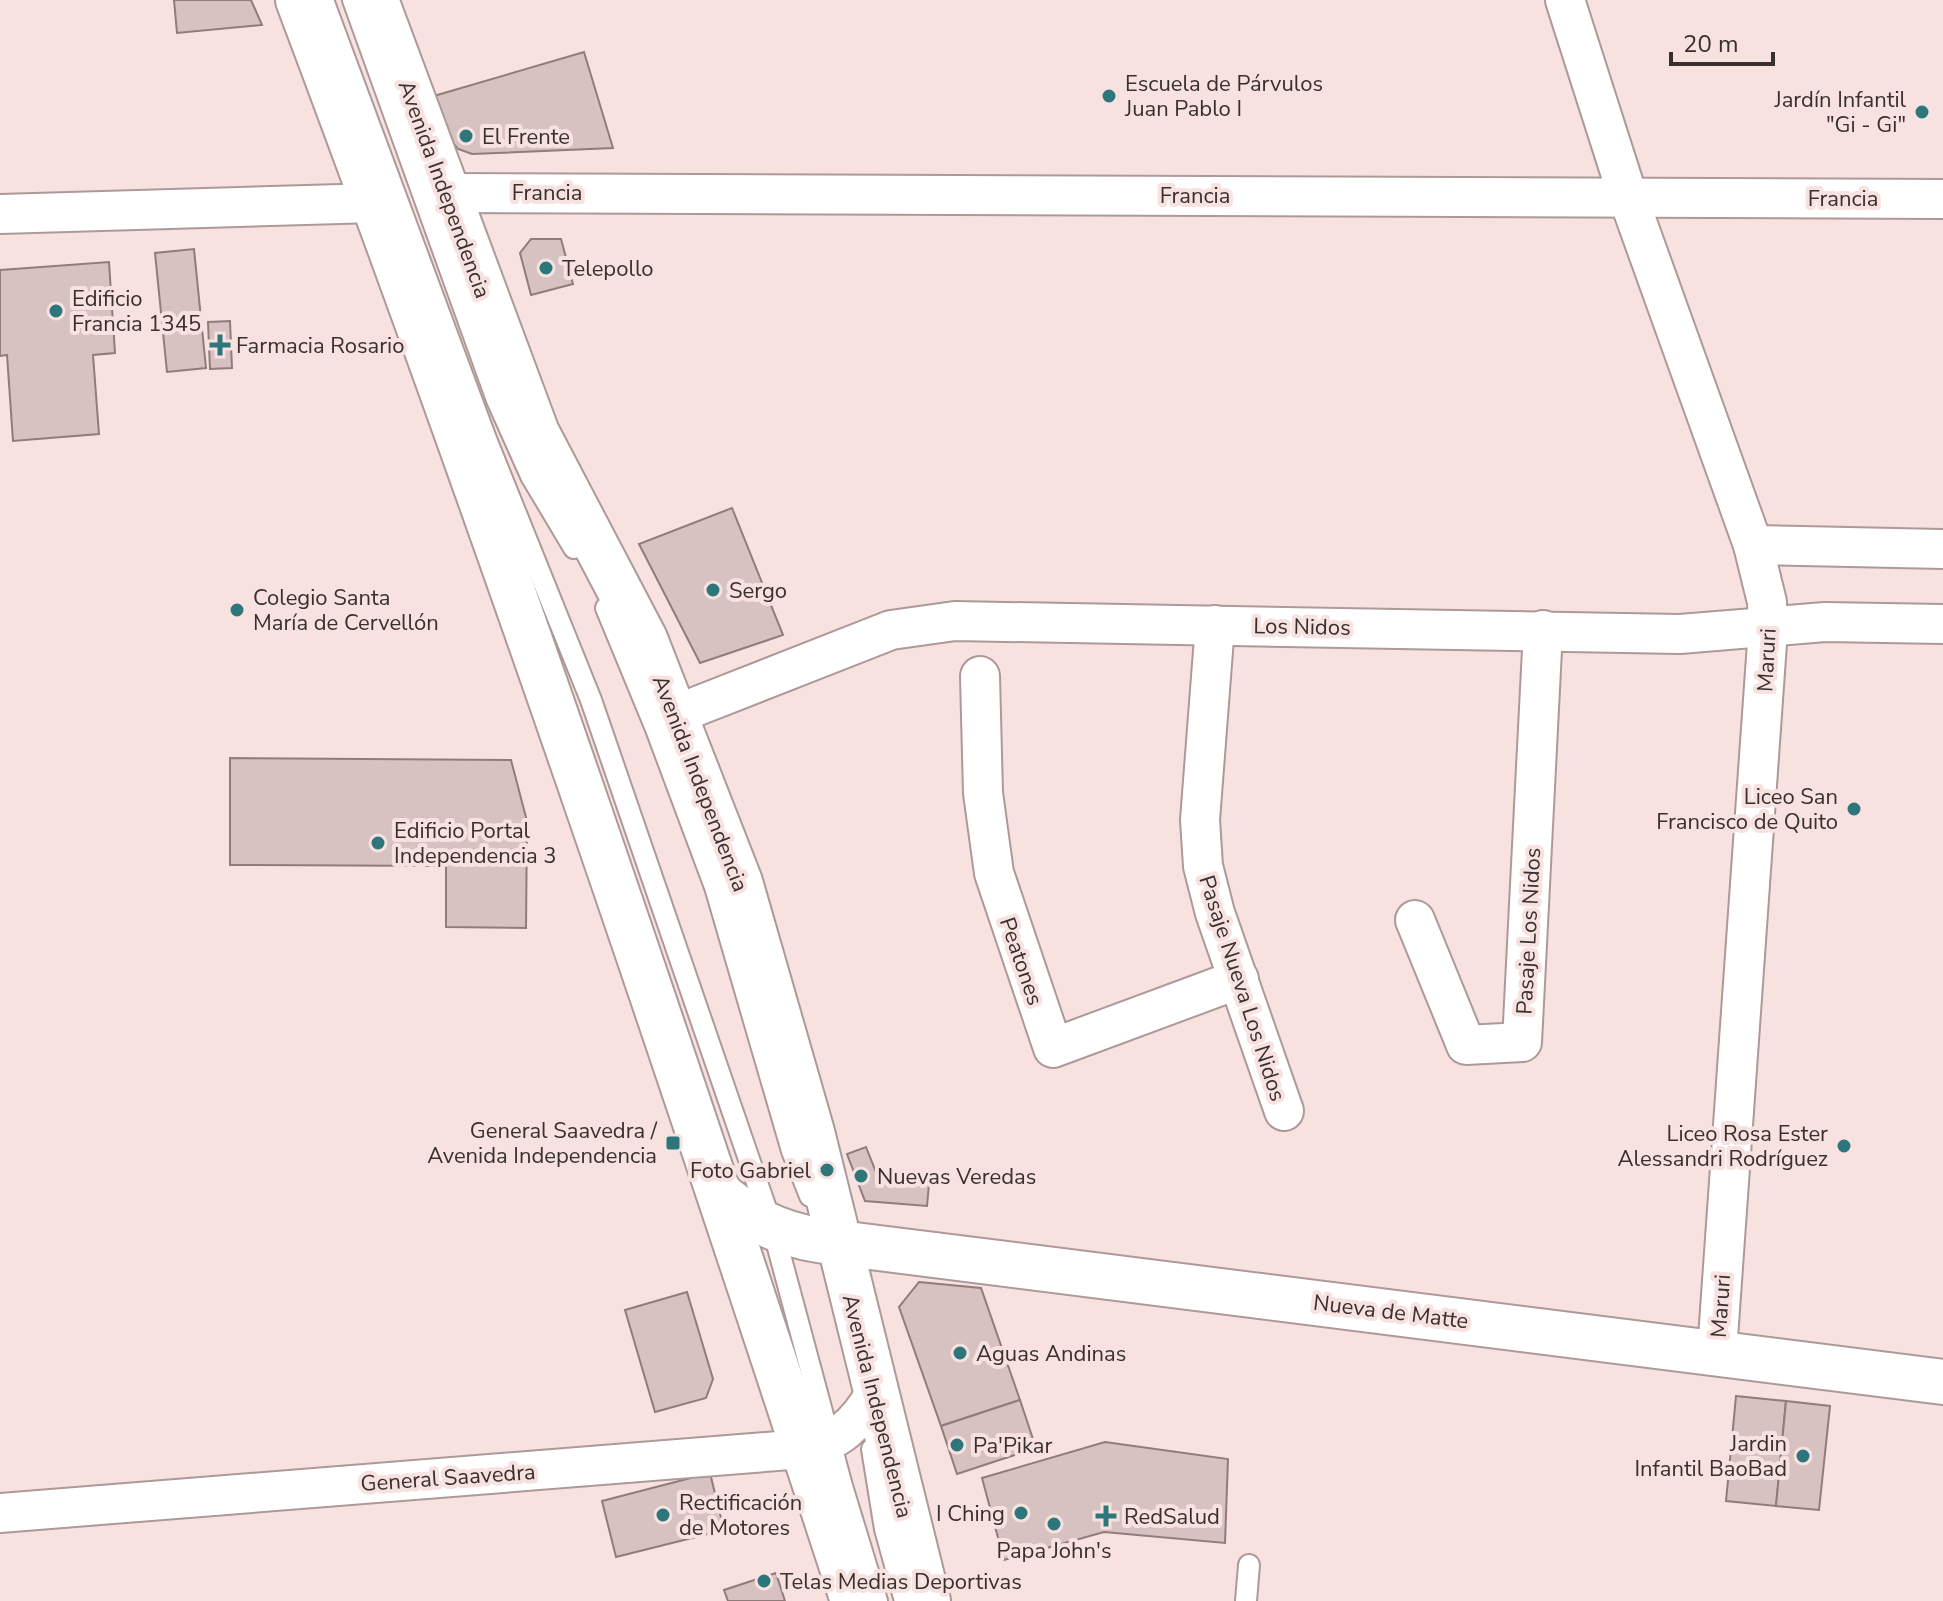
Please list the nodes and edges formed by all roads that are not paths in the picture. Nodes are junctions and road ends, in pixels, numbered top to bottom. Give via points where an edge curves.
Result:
1 (298, 0) edge
2 (323, 0) edge
3 (353, 0) edge
4 (376, 0) edge
5 (1565, 0) edge
6 (446, 193) junction
7 (1628, 197) junction
8 (1943, 199) edge
9 (375, 203) junction
10 (0, 214) edge
11 (515, 514) junction
12 (1753, 545) junction
13 (1943, 549) edge
14 (1943, 624) edge
15 (1215, 625) junction
16 (1768, 629) junction
17 (1543, 630) junction
18 (980, 676) dead end
19 (677, 714) junction
20 (567, 745) junction
21 (1415, 920) dead end
22 (1239, 979) junction
23 (1284, 1111) dead end
24 (719, 1193) junction
25 (773, 1229) junction
26 (839, 1243) junction
27 (1717, 1352) junction
28 (1943, 1382) edge
29 (874, 1395) junction
30 (816, 1446) junction
31 (0, 1513) edge
32 (1249, 1565) dead end
33 (853, 1601) edge
34 (877, 1601) edge
35 (905, 1601) edge
36 (928, 1601) edge
37 (1246, 1601) edge

1 - 9 main road
2 - 11 lane
3 - 26 lane via 507,426 606,608 656,729 715,887 804,1186
4 - 6 main road, Avenida Independencia
5 - 7 street, Maruri
6 - 7 street, Francia
6 - 19 main road, Avenida Independencia via 537,433 645,639
7 - 8 street, Francia
7 - 12 street, Maruri
9 - 10 street
9 - 20 main road
11 - 20 lane
11 - 25 lane via 586,687
12 - 13 street
12 - 16 street, Maruri
14 - 16 street, Los Nidos via 1825,622
15 - 17 street, Los Nidos
15 - 19 street, Los Nidos via 979,619 914,626 891,630
15 - 22 street, Pasaje Nueva Los Nidos via 1201,846 1207,888
16 - 17 street, Los Nidos via 1693,634
16 - 27 street, Maruri
17 - 21 street, Pasaje Los Nidos via 1522,1042 1466,1045
18 - 22 street, Peatones via 983,793 994,873 1053,1048
19 - 26 main road, Avenida Independencia via 765,962
20 - 24 main road
22 - 23 street, Pasaje Nueva Los Nidos
24 - 25 main road, Nueva de Matte via 743,1214
24 - 30 main road
25 - 26 main road, Nueva de Matte
25 - 30 lane via 801,1325
26 - 27 main road, Nueva de Matte
26 - 29 main road, Avenida Independencia
27 - 28 main road, Nueva de Matte
29 - 30 street via 858,1420
29 - 35 lane via 874,1477
29 - 36 main road, Avenida Independencia
30 - 31 street, General Saavedra
30 - 33 main road
30 - 34 lane
32 - 37 lane

